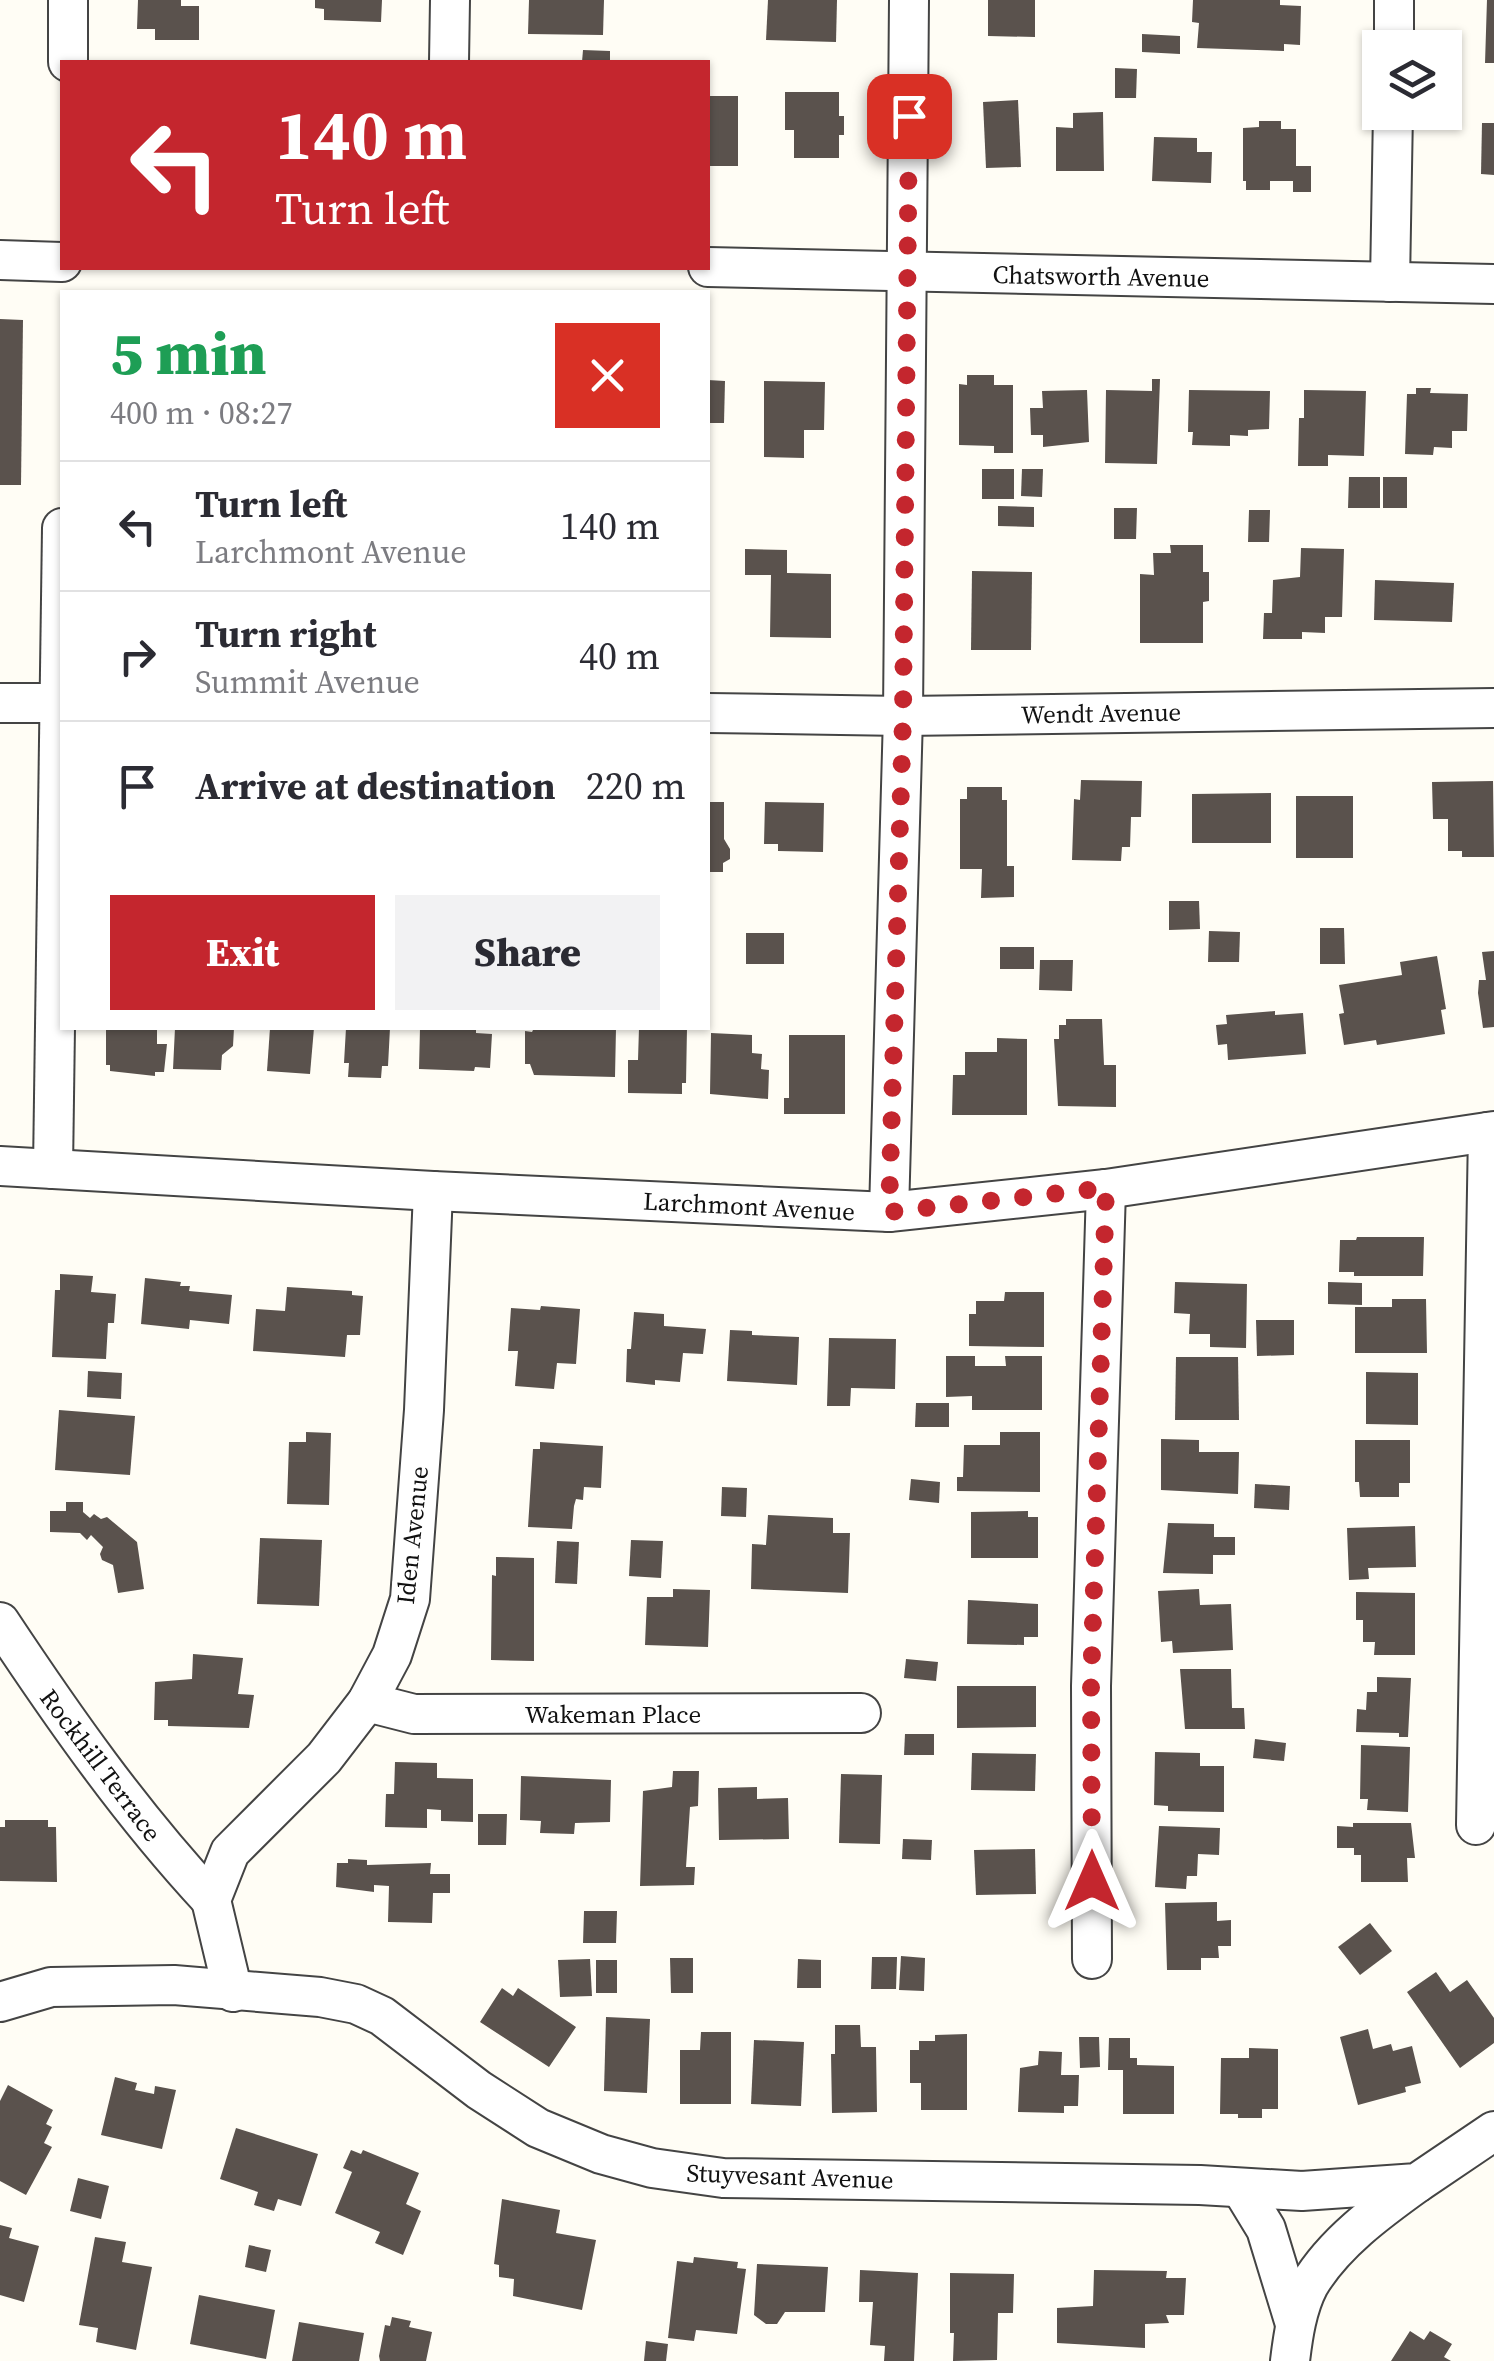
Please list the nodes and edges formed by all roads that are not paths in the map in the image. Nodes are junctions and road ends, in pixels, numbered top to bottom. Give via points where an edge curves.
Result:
1 (68, 0) edge
2 (450, 0) edge
3 (909, 0) edge
4 (1394, 0) edge
5 (1394, 30) edge
6 (68, 60) edge
7 (450, 60) edge
8 (1393, 130) edge
9 (0, 260) edge
10 (60, 264) edge
11 (710, 268) edge
12 (908, 272) junction
13 (1390, 282) junction
14 (1494, 284) edge
15 (60, 702) edge
16 (0, 703) edge
17 (1494, 708) edge
18 (710, 713) edge
19 (903, 716) junction
20 (60, 806) edge
21 (1491, 1132) edge
22 (0, 1166) edge
23 (53, 1169) junction
24 (1106, 1188) junction
25 (433, 1191) junction
26 (889, 1212) junction
27 (0, 1622) edge
28 (367, 1702) junction
29 (861, 1713) dead end
30 (1476, 1825) dead end
31 (211, 1900) junction
32 (1092, 1958) dead end
33 (234, 1992) junction
34 (0, 2002) edge
35 (1494, 2131) edge
36 (1417, 2182) junction
37 (1241, 2188) junction
38 (1295, 2324) junction
39 (1290, 2361) edge

1 - 6 street
2 - 7 street
3 - 12 street
4 - 5 street
8 - 13 street
9 - 10 street
11 - 12 street, Chatsworth Avenue
12 - 13 street, Chatsworth Avenue
12 - 19 street
13 - 14 street, Chatsworth Avenue
15 - 16 street
17 - 19 street, Wendt Avenue
18 - 19 street, Wendt Avenue
19 - 26 street
20 - 23 street
21 - 24 street, Larchmont Avenue
21 - 30 street
22 - 23 street, Larchmont Avenue
23 - 25 street, Larchmont Avenue
24 - 26 street, Larchmont Avenue
24 - 32 street via 1091,1686
25 - 26 street, Larchmont Avenue
25 - 28 street, Iden Avenue via 410,1599 392,1656
27 - 31 street, Rockhill Terrace via 152,1836
28 - 29 street, Wakeman Place via 414,1714
28 - 31 street, Iden Avenue via 324,1758 230,1852
31 - 33 street
33 - 34 street, Stuyvesant Avenue via 174,1984 51,1987
33 - 37 street, Stuyvesant Avenue via 356,2004 538,2128 652,2168 722,2178
35 - 36 street, Stuyvesant Avenue
36 - 37 street, Stuyvesant Avenue via 1302,2191
36 - 38 street via 1348,2237 1309,2285
37 - 38 street via 1266,2228
38 - 39 street

